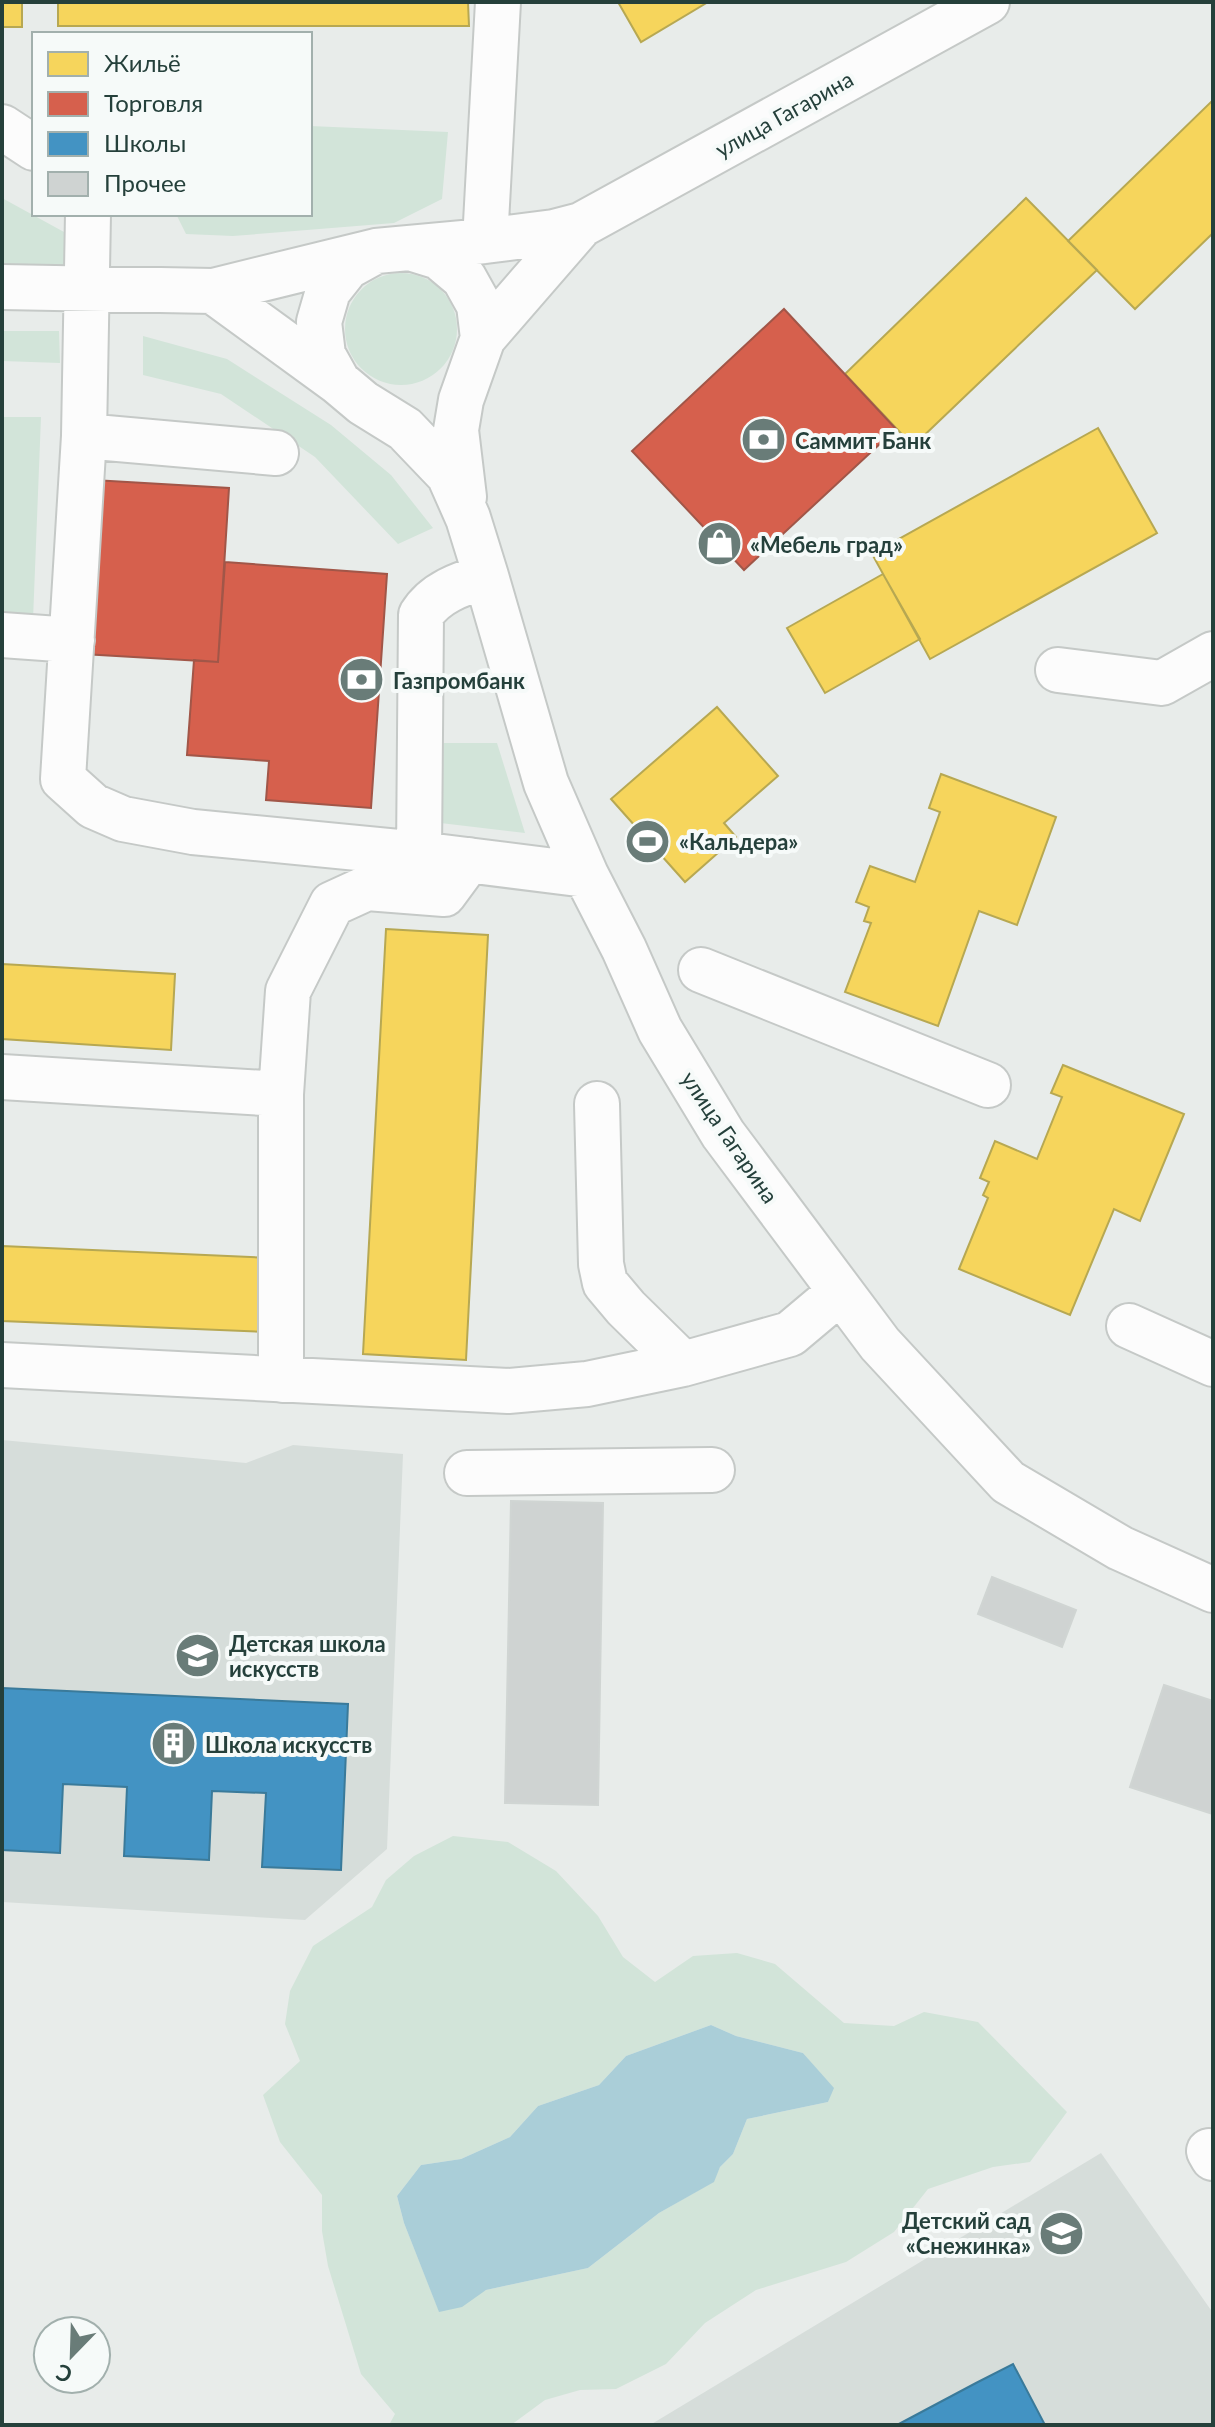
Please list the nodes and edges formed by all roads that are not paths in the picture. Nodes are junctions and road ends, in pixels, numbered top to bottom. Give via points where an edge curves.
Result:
1 (498, 2) edge
2 (987, 2) edge
3 (2, 127) edge
4 (32, 147) edge
5 (88, 216) edge
6 (581, 225) junction
7 (485, 241) junction
8 (392, 249) junction
9 (2, 287) edge
10 (87, 288) junction
11 (213, 291) junction
12 (479, 353) junction
13 (350, 392) junction
14 (84, 436) junction
15 (276, 453) dead end
16 (468, 518) junction
17 (486, 576) junction
18 (2, 635) edge
19 (72, 640) junction
20 (1213, 654) edge
21 (1058, 670) dead end
22 (419, 854) junction
23 (469, 860) junction
24 (586, 875) junction
25 (701, 970) dead end
26 (2, 1077) edge
27 (988, 1085) dead end
28 (281, 1094) junction
29 (597, 1104) dead end
30 (840, 1292) junction
31 (1129, 1326) dead end
32 (683, 1364) junction
33 (1213, 1364) edge
34 (2, 1365) edge
35 (281, 1380) junction
36 (712, 1470) dead end
37 (467, 1473) dead end
38 (1213, 1590) edge

1 - 7 street
2 - 6 street, улица Гагарина
3 - 4 street
5 - 10 street
6 - 7 street
6 - 12 street
7 - 8 street
8 - 11 street
8 - 12 street via 439,257 464,278 479,305
8 - 13 street via 347,267 328,291 319,322 323,355
9 - 10 street
10 - 11 street
10 - 14 street
11 - 13 street
12 - 13 street via 455,391 426,408 395,412
12 - 16 street via 456,430
13 - 16 street via 428,451 449,475
14 - 15 street
14 - 19 street
16 - 17 street, улица Гагарина
17 - 22 street via 429,601 421,615
17 - 24 street, улица Гагарина via 546,783
18 - 19 street
19 - 22 street via 63,779 93,806 123,819 193,832
20 - 21 street via 1162,683
22 - 23 street
23 - 24 street
23 - 28 street via 444,894 367,888 332,904 288,991
24 - 30 street, улица Гагарина via 660,1030 715,1121
25 - 27 street
26 - 28 street
28 - 35 street
29 - 32 street via 605,1283
30 - 32 street via 790,1334
30 - 38 street, улица Гагарина via 880,1344 1008,1482 1120,1548
31 - 33 street
32 - 35 street via 587,1384 508,1391
34 - 35 street
36 - 37 street

